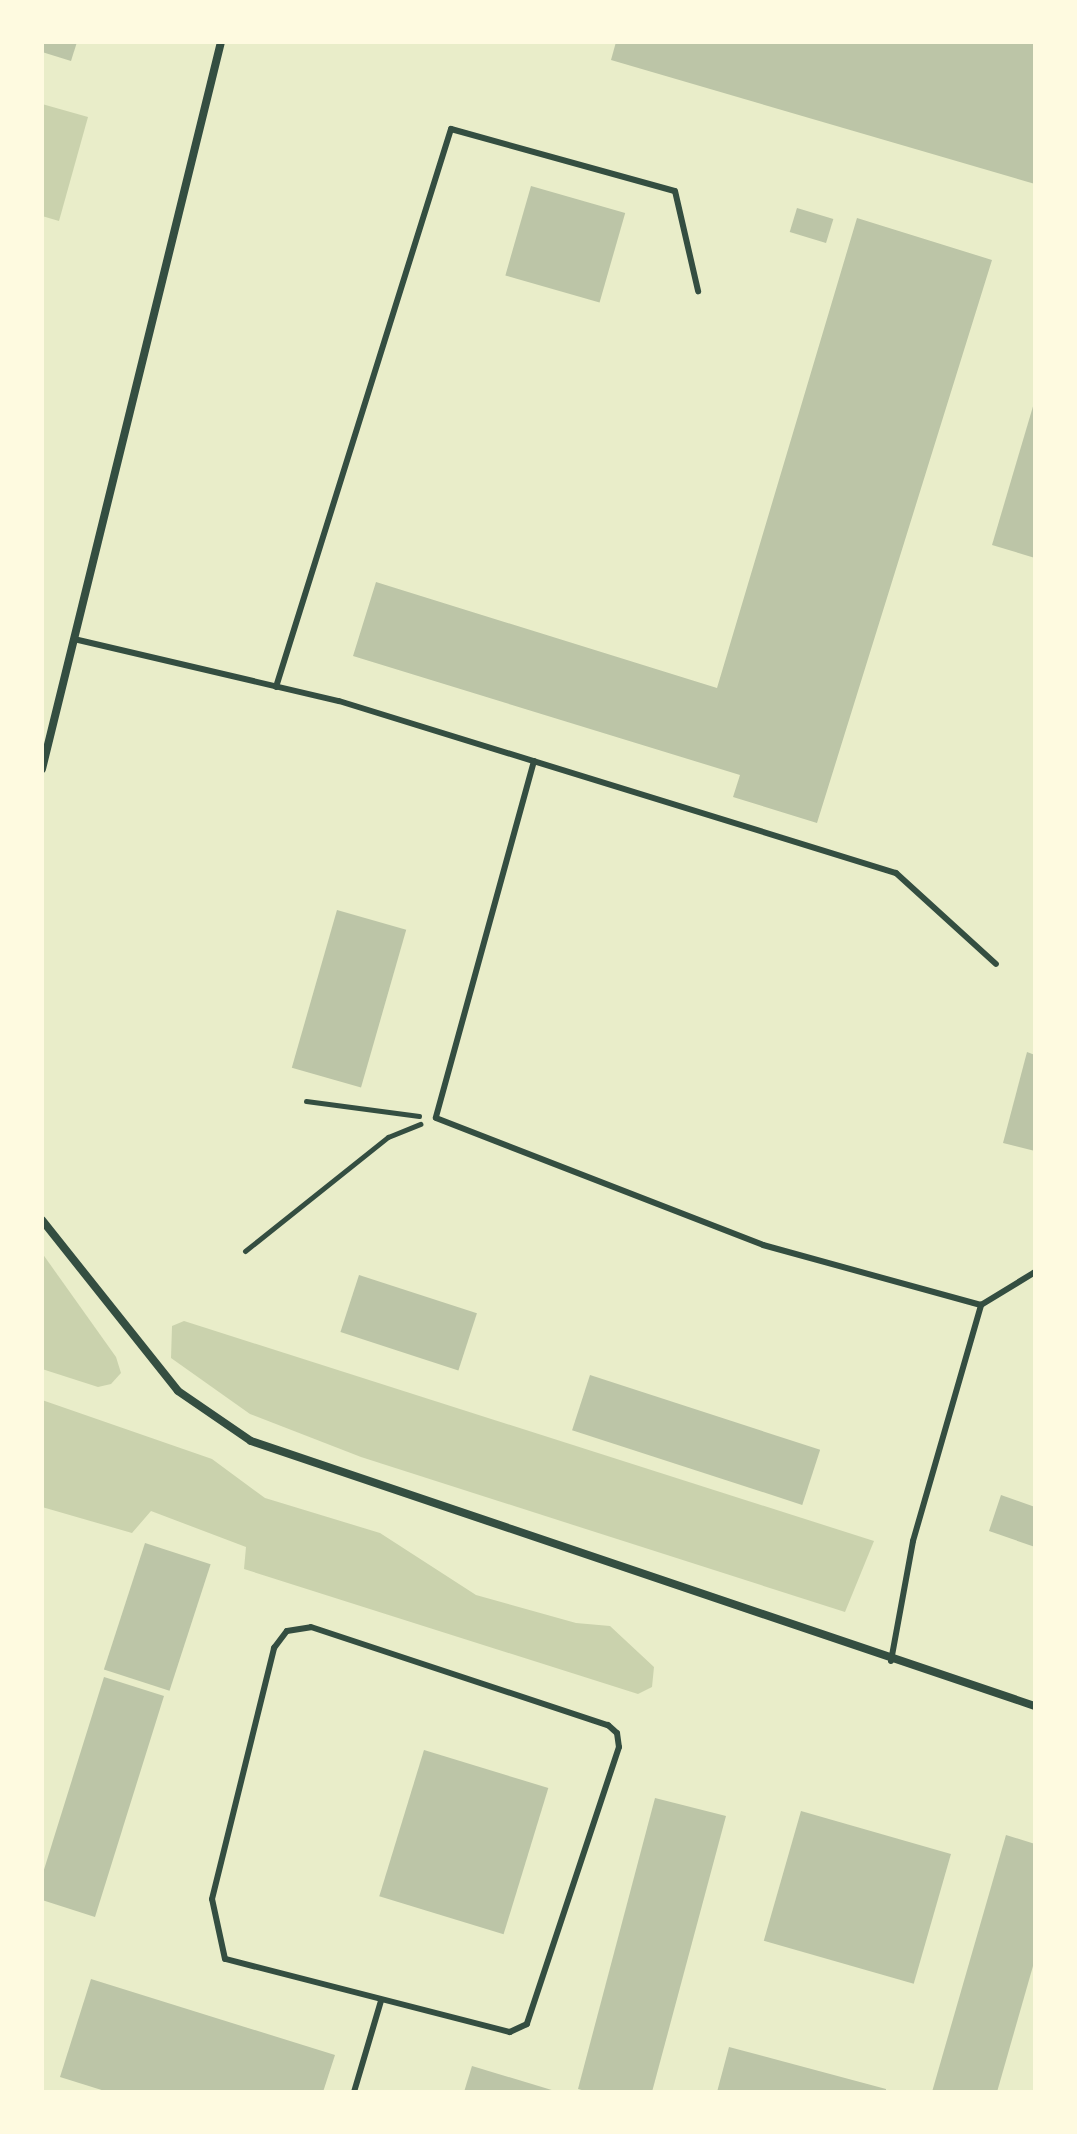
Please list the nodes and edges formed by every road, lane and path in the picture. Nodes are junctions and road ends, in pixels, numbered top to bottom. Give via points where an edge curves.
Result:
1 (221, 42) edge
2 (698, 291) dead end
3 (74, 639) junction
4 (276, 687) junction
5 (534, 761) junction
6 (42, 769) edge
7 (996, 964) dead end
8 (306, 1101) dead end
9 (436, 1118) junction
10 (42, 1220) edge
11 (245, 1251) dead end
12 (1035, 1272) edge
13 (981, 1305) junction
14 (891, 1661) junction
15 (1035, 1706) edge
16 (381, 2001) junction
17 (354, 2092) edge

1 - 3 street
2 - 4 lane via 675,191 451,129
3 - 4 lane
3 - 6 street
4 - 5 lane
5 - 7 lane via 896,873
5 - 9 lane
8 - 9 path
9 - 11 path via 388,1137
9 - 13 lane via 763,1245
10 - 14 street via 178,1391 251,1441
12 - 13 lane
13 - 14 lane via 913,1541
14 - 15 street
16 - 16 lane via 510,2032 527,2024 619,1747 617,1733 608,1725 311,1627 287,1631 274,1648 212,1899 225,1959
16 - 17 lane

